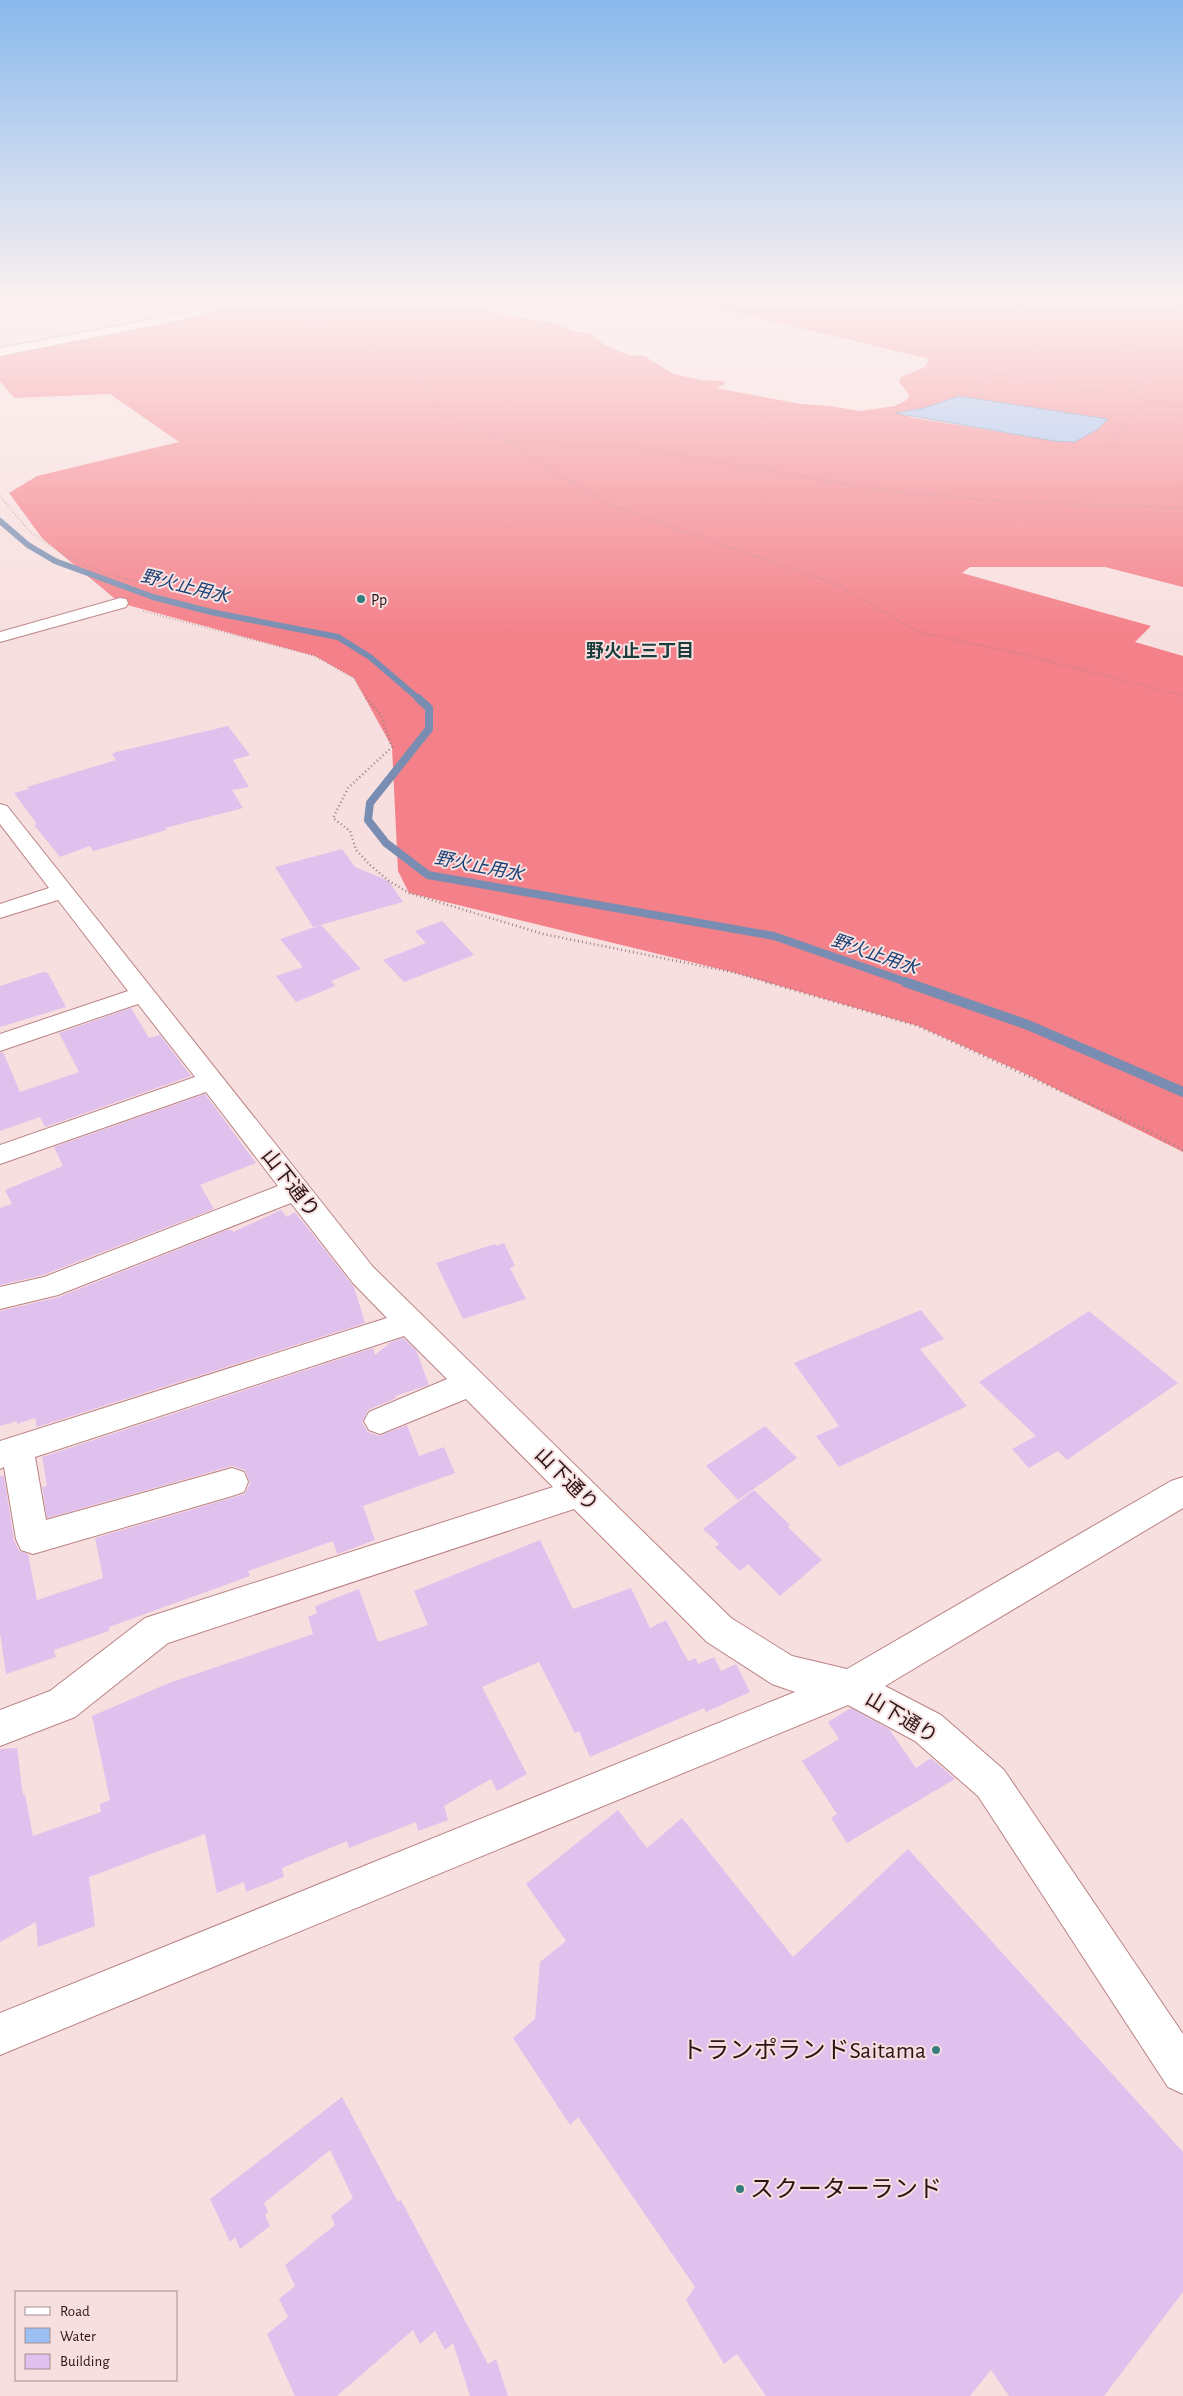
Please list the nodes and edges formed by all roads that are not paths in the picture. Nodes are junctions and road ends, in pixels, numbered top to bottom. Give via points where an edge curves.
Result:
1 (120, 603) road end
2 (0, 637) edge
3 (4, 821) edge
4 (64, 891) junction
5 (0, 911) edge
6 (143, 994) junction
7 (0, 1043) edge
8 (211, 1081) junction
9 (0, 1155) edge
10 (296, 1190) junction
11 (0, 1298) edge
12 (410, 1322) junction
13 (471, 1383) junction
14 (380, 1420) dead end
15 (9, 1452) edge
16 (232, 1482) dead end
17 (1183, 1491) edge
18 (580, 1493) junction
19 (850, 1687) junction
20 (0, 1728) edge
21 (0, 2034) edge
22 (1183, 2072) edge

1 - 2 street
3 - 4 street, 山下通り
4 - 5 street
4 - 6 street, 山下通り
6 - 7 street
6 - 8 street, 山下通り
8 - 9 street
8 - 10 street, 山下通り
10 - 11 street via 48,1287
10 - 12 street, 山下通り via 363,1274
12 - 13 street, 山下通り
12 - 15 street
13 - 14 street
13 - 18 street, 山下通り
15 - 16 street via 32,1538
17 - 19 street
18 - 19 street, 山下通り via 719,1630 785,1672
18 - 20 street via 156,1630 62,1704
19 - 21 street
19 - 22 street, 山下通り via 928,1728 991,1783

